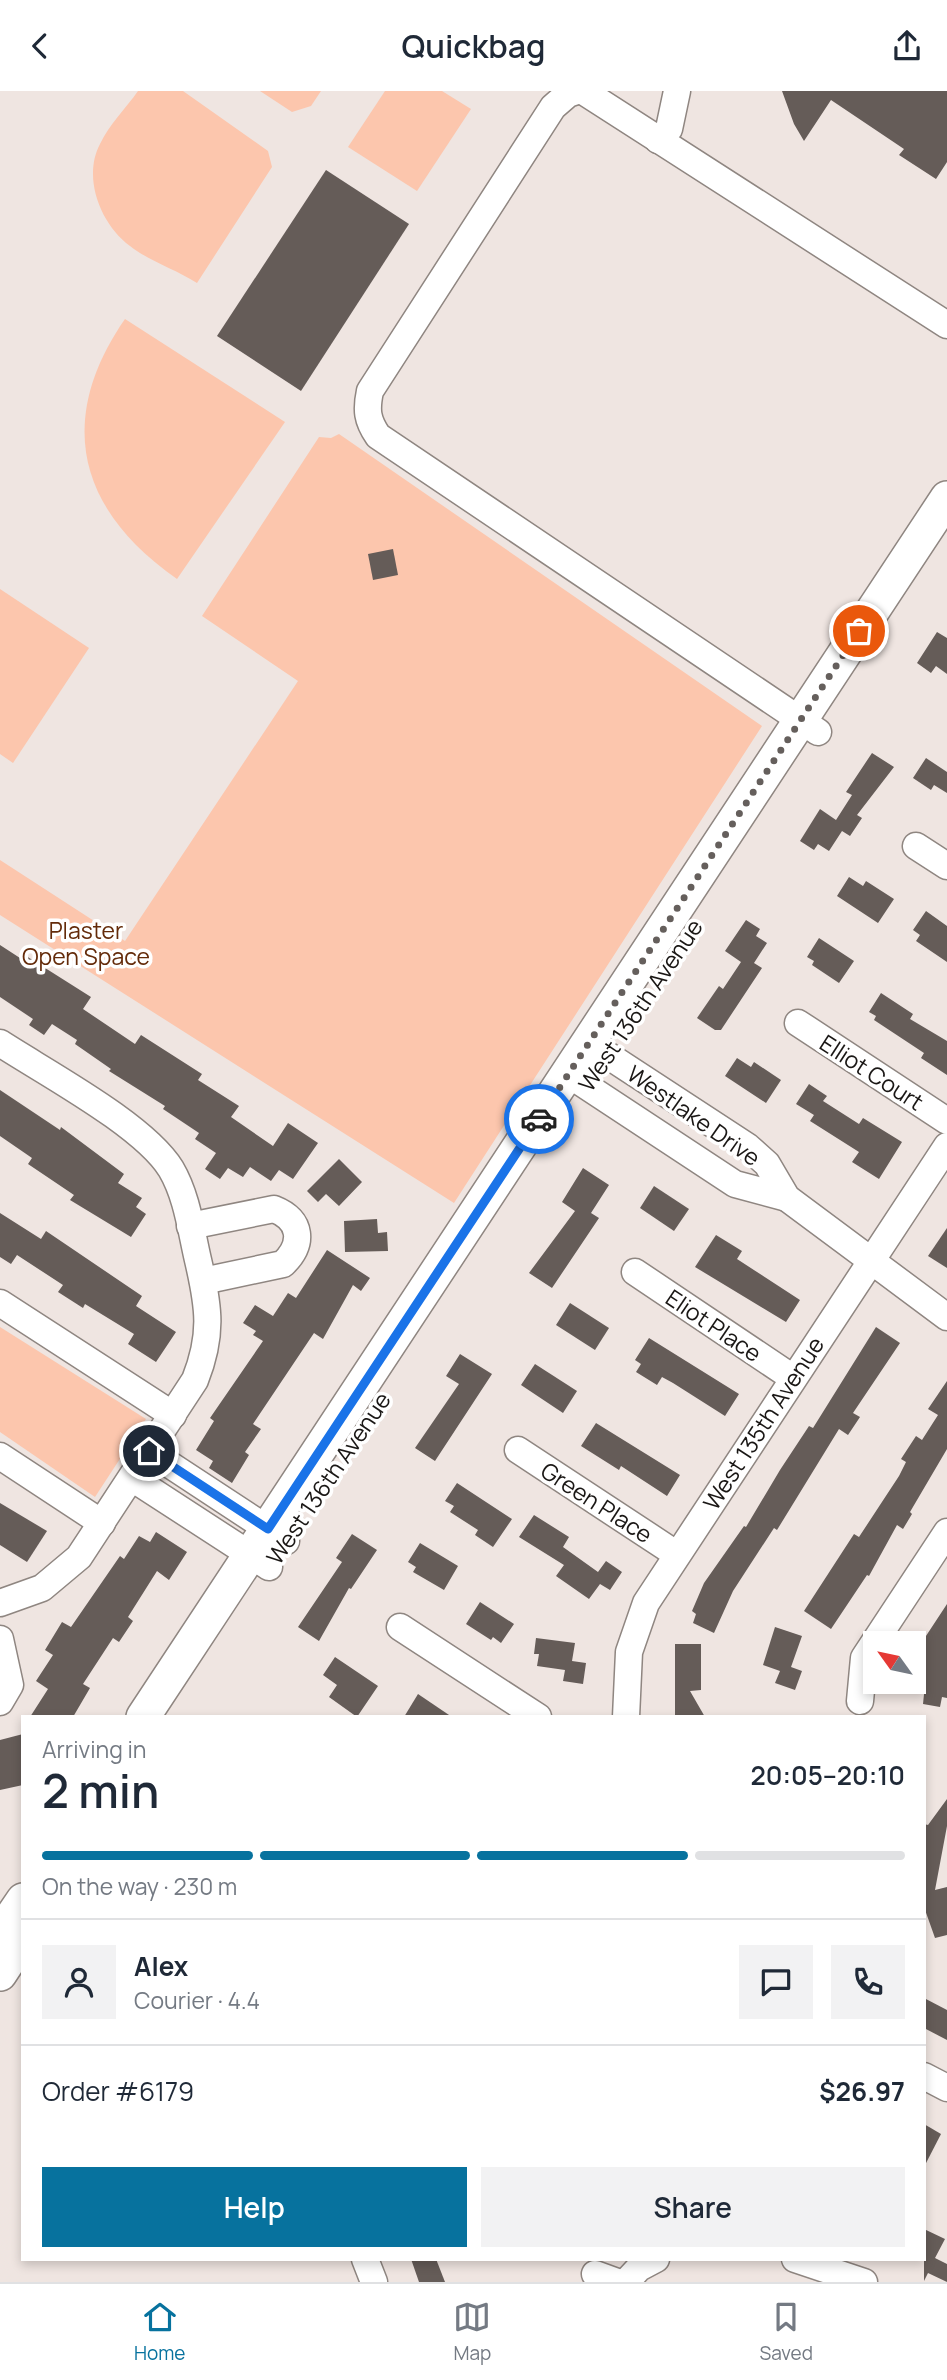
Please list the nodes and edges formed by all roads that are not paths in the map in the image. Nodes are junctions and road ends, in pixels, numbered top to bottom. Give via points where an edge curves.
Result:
1 (677, 91) edge
2 (586, 94) edge
3 (659, 140) junction
4 (947, 325) edge
5 (947, 498) edge
6 (947, 537) edge
7 (809, 726) junction
8 (916, 846) dead end
9 (947, 866) edge
10 (798, 1023) dead end
11 (0, 1043) edge
12 (598, 1049) junction
13 (577, 1080) junction
14 (947, 1121) edge
15 (947, 1146) edge
16 (787, 1198) junction
17 (190, 1226) junction
18 (871, 1261) junction
19 (635, 1272) dead end
20 (203, 1281) junction
21 (0, 1303) edge
22 (947, 1317) edge
23 (793, 1378) junction
24 (173, 1415) junction
25 (518, 1450) dead end
26 (149, 1451) junction
27 (0, 1456) edge
28 (132, 1478) junction
29 (102, 1523) junction
30 (947, 1532) edge
31 (268, 1548) junction
32 (676, 1555) junction
33 (0, 1603) edge
34 (400, 1626) dead end
35 (0, 1639) edge
36 (860, 1701) dead end
37 (0, 1702) edge
38 (144, 1715) edge
39 (171, 1715) edge
40 (535, 1715) edge
41 (626, 1715) edge
42 (21, 1903) edge
43 (0, 1934) edge
44 (21, 1942) edge
45 (0, 1974) edge
46 (926, 2077) edge
47 (947, 2088) edge
48 (366, 2261) edge
49 (652, 2261) edge
50 (801, 2261) edge
51 (374, 2282) edge
52 (626, 2282) edge
53 (864, 2282) edge

1 - 3 street via 669,129
2 - 3 street
2 - 7 street via 568,94 553,107 370,391 369,423 378,436
3 - 4 street
5 - 7 main road, West 136th Avenue
6 - 7 main road, West 136th Avenue
7 - 12 main road, West 136th Avenue
8 - 9 street
10 - 14 street, Elliot Court
11 - 17 street via 156,1149 181,1191
12 - 13 main road, West 136th Avenue
12 - 16 street, Westlake Drive via 760,1157
13 - 16 street, Westlake Drive via 735,1184
13 - 31 main road, West 136th Avenue
15 - 18 street, West 135th Avenue
16 - 18 street, Westlake Drive
17 - 20 street
17 - 20 street via 274,1209 298,1230 296,1247 283,1264
18 - 22 street, Westlake Drive
18 - 23 street, West 135th Avenue
19 - 23 street, Eliot Place
20 - 24 street via 209,1329 205,1355
21 - 24 street
23 - 32 street, West 135th Avenue
24 - 26 street
25 - 32 street, Green Place
26 - 28 street
26 - 31 street
27 - 29 street
28 - 29 street
28 - 31 street
29 - 33 street via 62,1574 42,1588
30 - 36 street via 864,1658
31 - 38 main road, West 136th Avenue
31 - 39 main road, West 136th Avenue
32 - 41 street, West 135th Avenue via 634,1631
34 - 40 street
35 - 37 street via 9,1685
42 - 43 main road
44 - 45 main road
46 - 47 street
48 - 51 street
49 - 52 street
50 - 53 street

